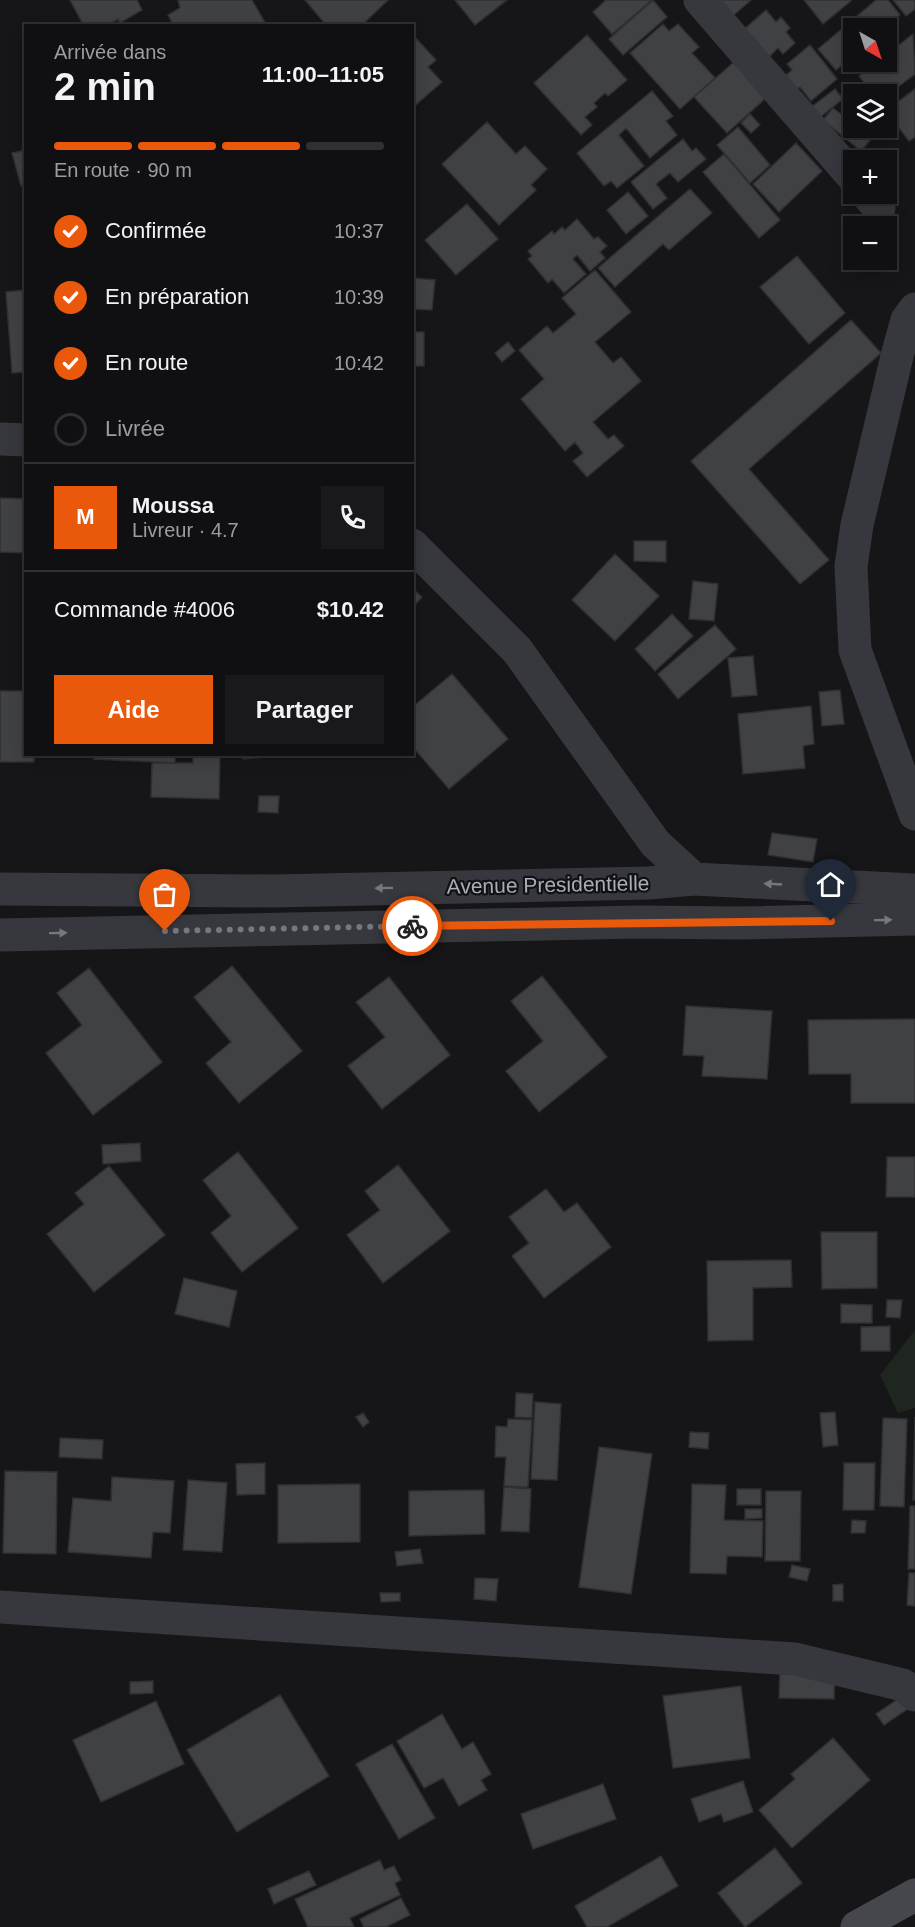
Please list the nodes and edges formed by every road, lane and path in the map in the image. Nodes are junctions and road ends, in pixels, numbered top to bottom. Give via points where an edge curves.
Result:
1 (700, 0) edge
2 (843, 165) edge
3 (915, 309) edge
4 (0, 440) edge
5 (24, 440) edge
6 (414, 547) edge
7 (915, 814) edge
8 (694, 879) junction
9 (648, 883) junction
10 (0, 889) edge
11 (915, 890) edge
12 (915, 919) edge
13 (638, 922) junction
14 (0, 935) edge
15 (0, 1607) edge
16 (915, 1695) edge
17 (915, 1896) edge
18 (857, 1927) edge

1 - 2 street
3 - 7 street via 907,320 897,356 857,525 852,566 855,650
4 - 5 street
6 - 8 street via 516,650 655,843
8 - 9 street, Avenue Presidentielle
11 -> 8 street, Avenue Presidentielle
9 -> 10 street, Avenue Presidentielle via 273,891
9 - 13 street
13 -> 12 street, Avenue Presidentielle
14 -> 13 street, Avenue Presidentielle
15 - 16 street via 795,1659 903,1685
17 - 18 street

